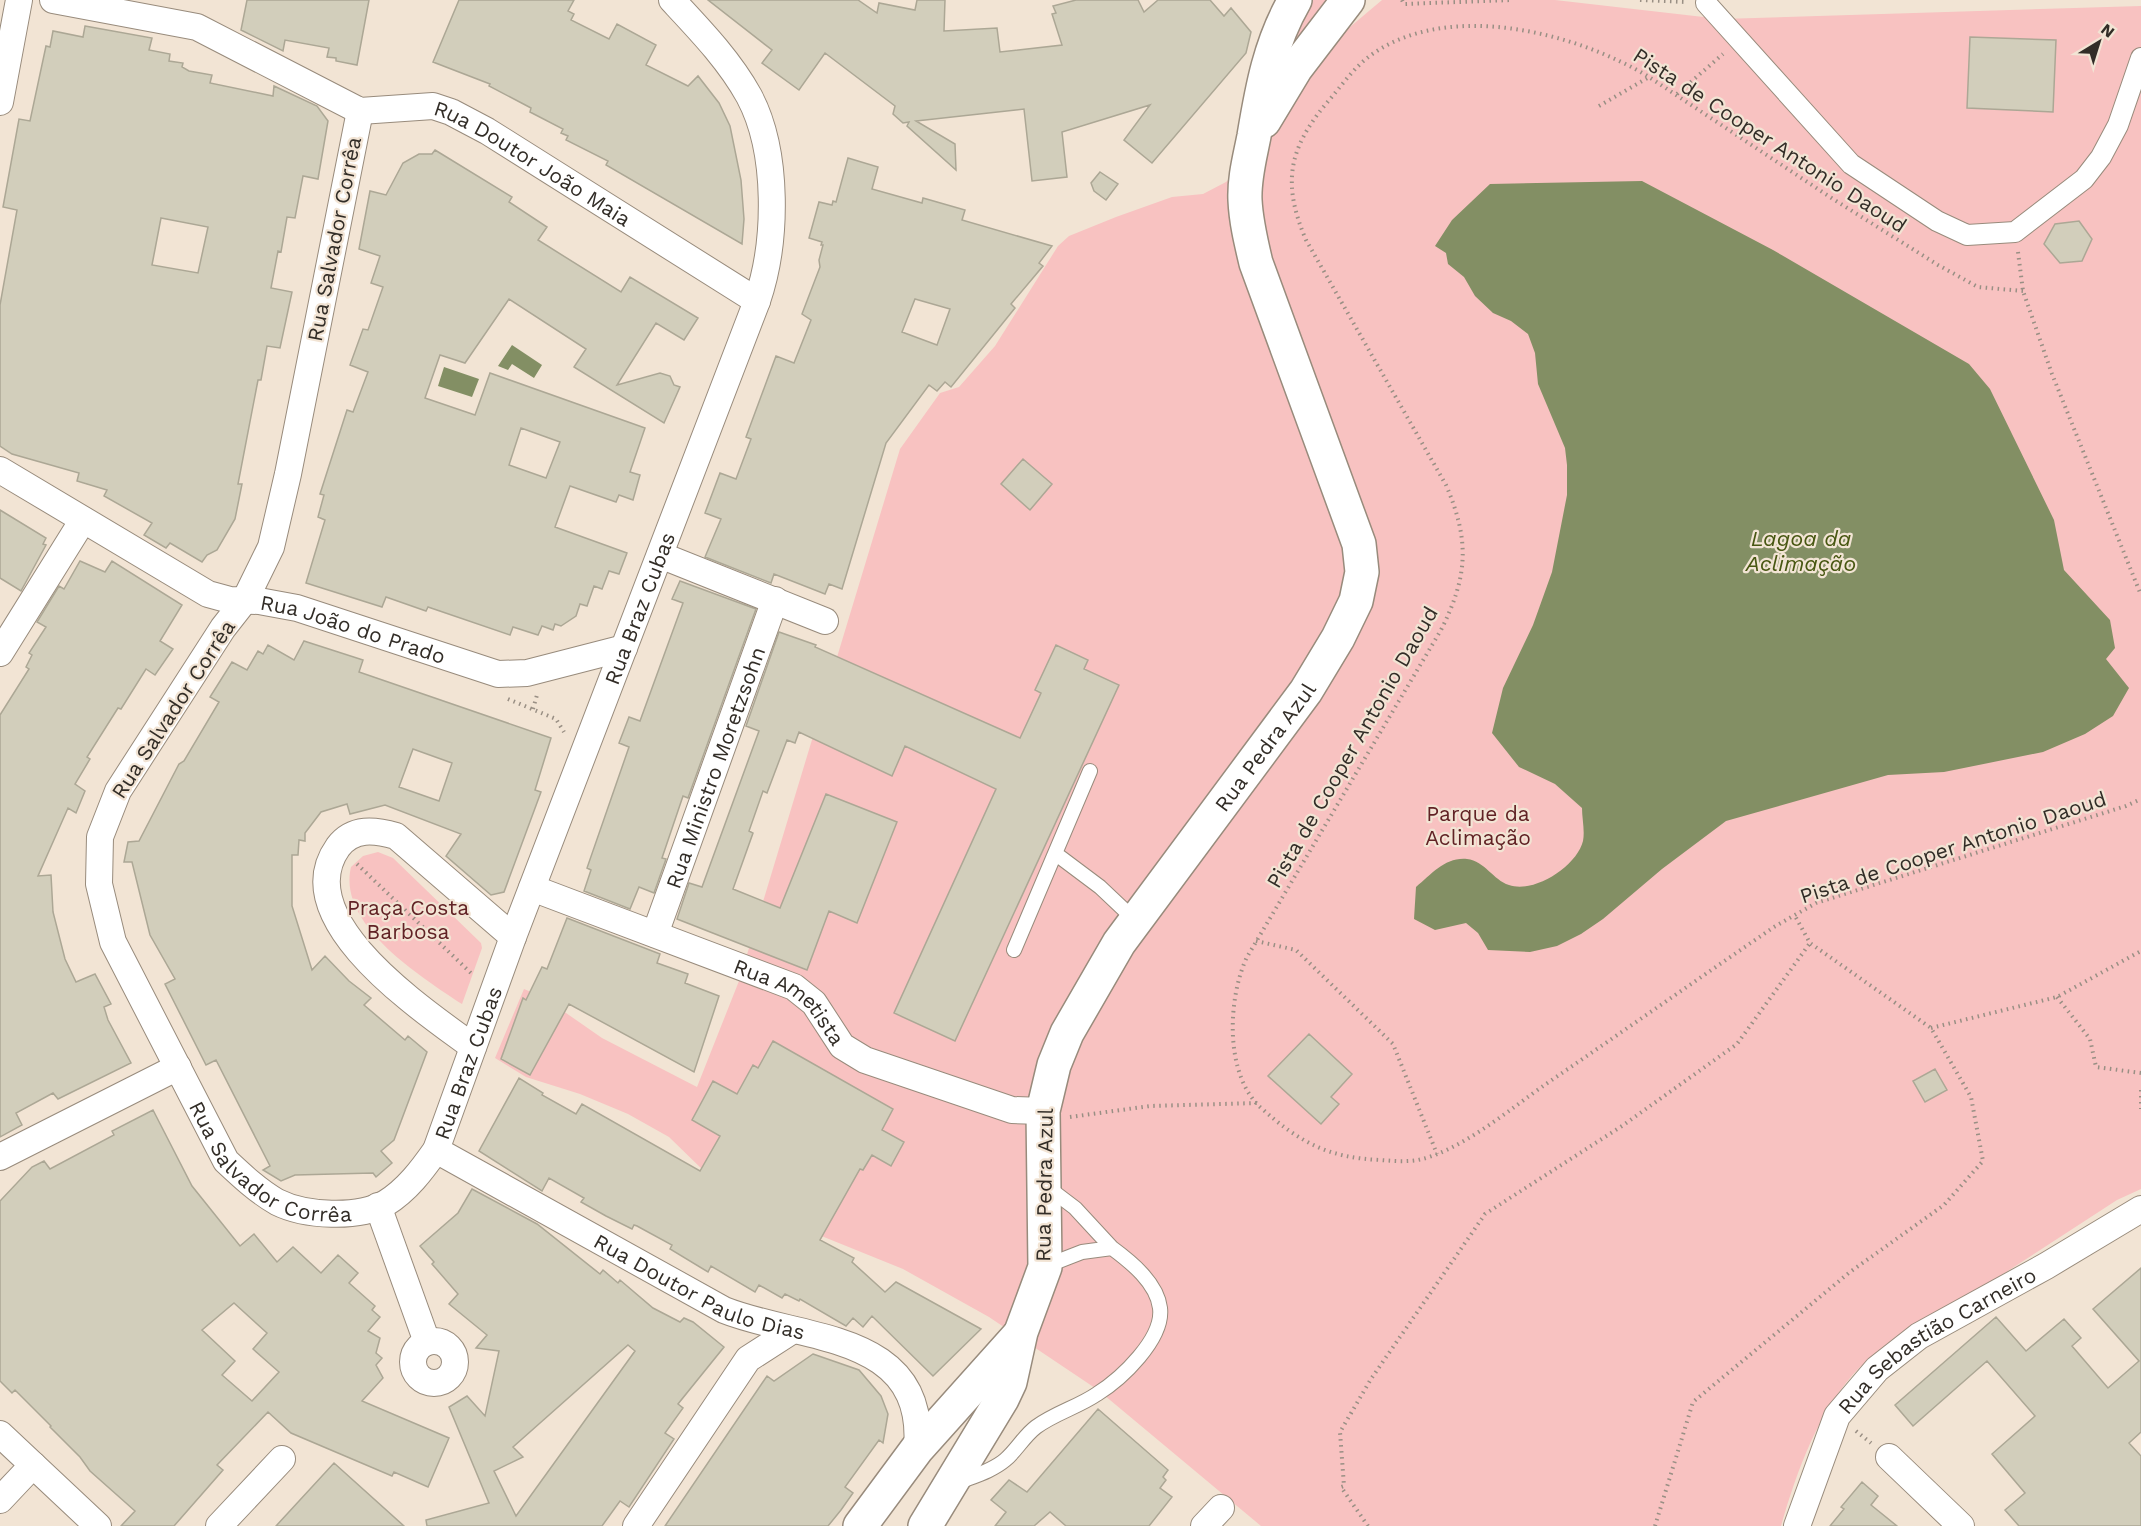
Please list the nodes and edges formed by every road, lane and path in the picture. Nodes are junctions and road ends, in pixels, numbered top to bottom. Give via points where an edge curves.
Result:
1 (19, 0) edge
2 (53, 0) edge
3 (672, 0) edge
4 (1295, 0) edge
5 (1402, 0) edge
6 (1512, 0) edge
7 (1640, 0) edge
8 (1706, 3) joint
9 (1350, 4) edge
10 (1740, 40) junction
11 (2141, 58) edge
12 (1649, 77) junction
13 (1677, 94) junction
14 (0, 102) edge
15 (1599, 106) dead end
16 (360, 111) junction
17 (1253, 139) junction
18 (2015, 232) junction
19 (2023, 291) junction
20 (757, 301) junction
21 (0, 470) edge
22 (83, 520) junction
23 (660, 555) junction
24 (2141, 595) edge
25 (245, 600) junction
26 (775, 600) junction
27 (825, 621) dead end
28 (624, 648) junction
29 (0, 653) edge
30 (539, 690) dead end
31 (502, 697) dead end
32 (533, 709) junction
33 (565, 736) dead end
34 (1090, 771) dead end
35 (2141, 799) edge
36 (1056, 854) junction
37 (350, 858) dead end
38 (532, 888) junction
39 (1794, 914) junction
40 (1136, 921) junction
41 (655, 934) junction
42 (513, 937) junction
43 (1256, 941) junction
44 (1810, 943) junction
45 (1014, 950) dead end
46 (2141, 951) edge
47 (476, 977) dead end
48 (2057, 997) junction
49 (1931, 1028) junction
50 (473, 1047) junction
51 (178, 1067) junction
52 (2141, 1073) edge
53 (2141, 1090) edge
54 (1257, 1103) junction
55 (2141, 1109) edge
56 (1043, 1111) junction
57 (436, 1150) junction
58 (1437, 1154) junction
59 (0, 1157) edge
60 (1043, 1184) junction
61 (378, 1206) junction
62 (2141, 1209) edge
63 (1112, 1248) junction
64 (1045, 1266) junction
65 (793, 1330) junction
66 (1021, 1332) junction
67 (427, 1342) dead end
68 (1837, 1416) junction
69 (0, 1434) edge
70 (917, 1449) junction
71 (1888, 1457) joint
72 (282, 1459) dead end
73 (33, 1465) junction
74 (948, 1486) junction
75 (0, 1500) edge
76 (98, 1526) edge
77 (219, 1526) edge
78 (636, 1526) edge
79 (860, 1526) edge
80 (925, 1526) edge
81 (1368, 1526) edge
82 (1655, 1526) edge
83 (1797, 1526) edge
84 (1961, 1526) edge

1 - 14 street
2 - 16 street via 197,27
3 - 20 street, Rua Braz Cubas via 733,71 750,98 761,130 769,170 771,211 768,254
4 - 17 street, Rua Pedra Azul via 1266,68
5 - 6 path via 1404,4
7 - 8 path
8 - 10 street
9 - 17 street, Rua Pedra Azul via 1296,68
10 - 13 path
10 - 18 street via 1851,164 1928,215 1967,235
11 - 18 street via 2118,125 2101,157 2084,179
12 - 13 path, Pista de Cooper Antonio Daoud
12 - 15 path
12 - 43 path, Pista de Cooper Antonio Daoud via 1627,63 1570,41 1525,30 1441,28 1405,37 1372,54 1347,78 1302,138 1292,173 1296,215 1306,240 1446,485 1461,524 1465,558 1457,593 1441,630
13 - 19 path, Pista de Cooper Antonio Daoud via 1938,265 1978,287
16 - 20 street, Rua Doutor João Maia via 433,106 459,116
16 - 25 street, Rua Salvador Corrêa via 277,528
17 - 40 street, Rua Pedra Azul via 1245,198 1256,263 1359,544 1362,572 1356,601 1306,691
18 - 19 path
19 - 24 path
20 - 23 street, Rua Braz Cubas
21 - 22 street, Rua João do Prado
22 - 25 street, Rua João do Prado via 208,594
22 - 29 street
23 - 26 street
23 - 28 street, Rua Braz Cubas
25 - 28 street, Rua João do Prado via 297,608 498,674 527,674
25 - 51 street, Rua Salvador Corrêa via 118,791 100,837 99,884 108,927
26 - 27 street
26 - 41 street, Rua Ministro Moretzsohn
28 - 38 street, Rua Braz Cubas
30 - 32 path
31 - 32 path
32 - 33 path via 556,719
34 - 36 lane
35 - 39 path, Pista de Cooper Antonio Daoud via 1816,903
36 - 40 lane
36 - 45 lane
37 - 47 path
38 - 41 street, Rua Ametista
38 - 42 street, Rua Braz Cubas
39 - 44 path
39 - 58 path, Pista de Cooper Antonio Daoud
40 - 56 street, Rua Pedra Azul via 1066,1033
41 - 56 street, Rua Ametista via 799,990 814,1003 842,1046 865,1060 1012,1110
42 - 50 street, Rua Braz Cubas
42 - 50 street via 396,836 359,832 342,842 332,856 327,894 345,934 379,971
43 - 54 path, Pista de Cooper Antonio Daoud via 1237,978 1232,1031 1245,1082
43 - 58 path via 1296,950 1393,1044
44 - 49 path
44 - 81 path via 1737,1044 1622,1126 1485,1214 1371,1378 1340,1432 1344,1486 1341,1487
46 - 48 path
48 - 49 path
48 - 52 path via 2090,1039 2096,1067
49 - 82 path via 1971,1097 1983,1161 1944,1205 1850,1272 1693,1402
50 - 57 street, Rua Braz Cubas
51 - 59 street
51 - 61 street, Rua Salvador Corrêa via 226,1161 249,1183 279,1203 314,1212 353,1214
53 - 55 path
54 - 56 path via 1150,1106 1066,1117
54 - 58 path, Pista de Cooper Antonio Daoud via 1294,1136 1331,1154 1394,1161
56 - 60 street, Rua Pedra Azul
57 - 61 street, Rua Braz Cubas via 403,1190
57 - 65 street, Rua Doutor Paulo Dias via 724,1310
60 - 63 lane via 1075,1208
60 - 64 street, Rua Pedra Azul
61 - 67 street
62 - 68 street, Rua Sebastião Carneiro via 1919,1336 1877,1368
63 - 64 lane via 1082,1252
63 - 74 lane via 1153,1289 1160,1308 1159,1323 1149,1343 1119,1378 1097,1395 1035,1427 1005,1460
64 - 66 street, Rua Pedra Azul
65 - 70 street, Rua Doutor Paulo Dias via 852,1345 874,1355 892,1370 911,1400 919,1428
65 - 78 street via 748,1359
66 - 70 street
66 - 74 street via 1016,1362 1002,1399
68 - 71 path
68 - 83 street, Rua Sebastião Carneiro
69 - 73 street
70 - 79 street
71 - 84 street
72 - 77 street
73 - 75 street
73 - 76 street
74 - 80 street

